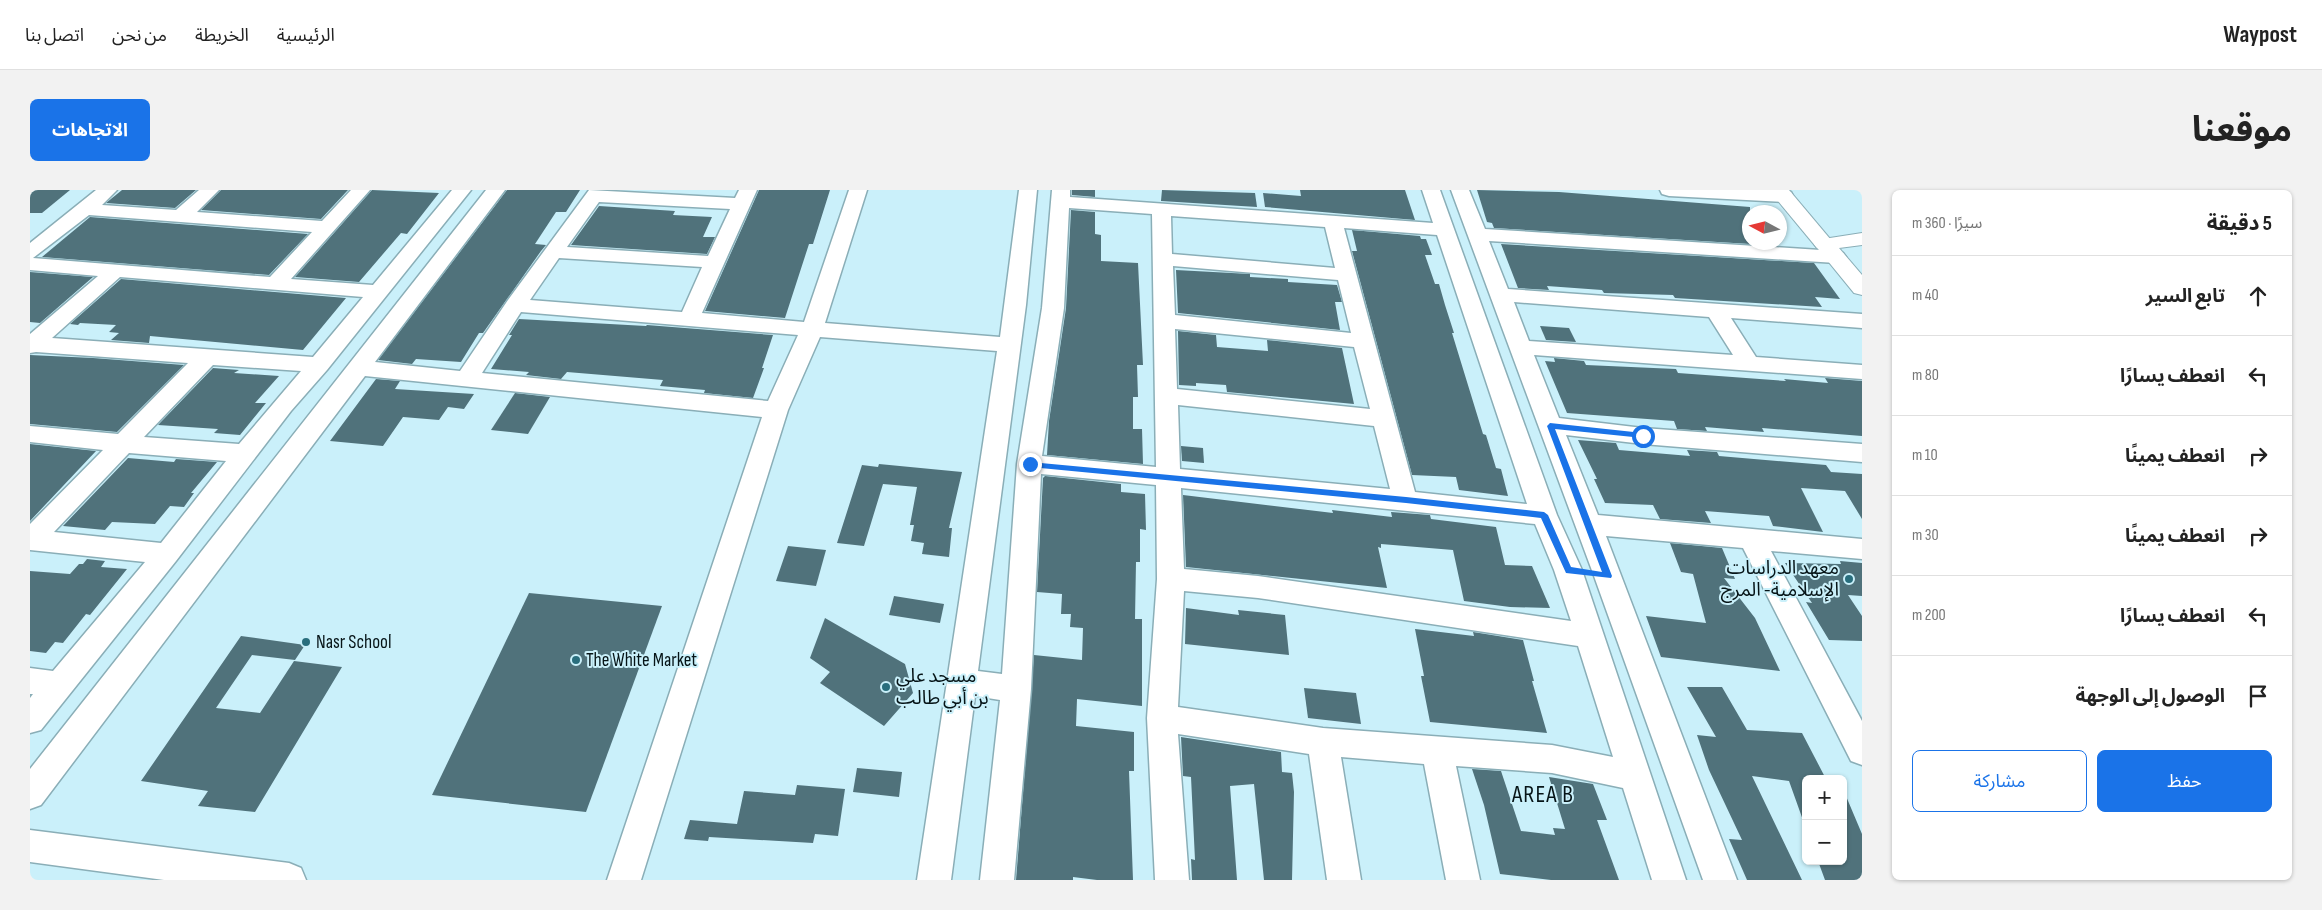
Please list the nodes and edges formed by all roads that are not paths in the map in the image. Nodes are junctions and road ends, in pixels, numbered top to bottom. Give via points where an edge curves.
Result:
1 (108, 190) edge
2 (210, 190) edge
3 (361, 190) edge
4 (462, 190) edge
5 (496, 190) edge
6 (858, 190) edge
7 (1028, 190) edge
8 (1431, 190) edge
9 (1460, 190) edge
10 (1669, 190) edge
11 (596, 193) edge
12 (1781, 193) edge
13 (1060, 196) edge
14 (745, 197) edge
15 (85, 209) junction
16 (1161, 210) junction
17 (180, 216) junction
18 (436, 222) junction
19 (1333, 222) junction
20 (468, 226) junction
21 (328, 227) junction
22 (30, 228) edge
23 (58, 230) junction
24 (1444, 230) junction
25 (1477, 234) junction
26 (1862, 240) edge
27 (1830, 251) junction
28 (554, 252) junction
29 (30, 253) edge
30 (1162, 259) junction
31 (714, 262) junction
32 (1455, 262) junction
33 (1488, 263) junction
34 (30, 264) edge
35 (115, 271) junction
36 (1347, 275) junction
37 (275, 284) junction
38 (1862, 288) edge
39 (379, 292) junction
40 (1500, 295) junction
41 (515, 304) junction
42 (1015, 305) junction
43 (1053, 308) junction
44 (1716, 311) junction
45 (689, 319) junction
46 (1164, 321) junction
47 (1862, 321) edge
48 (812, 329) junction
49 (1364, 341) junction
50 (31, 345) edge
51 (1008, 345) junction
52 (1520, 347) junction
53 (207, 357) junction
54 (1748, 364) junction
55 (319, 365) junction
56 (358, 368) junction
57 (1862, 372) edge
58 (466, 379) junction
59 (1166, 396) junction
60 (283, 405) junction
61 (326, 409) junction
62 (776, 410) junction
63 (1384, 419) junction
64 (1550, 426) junction
65 (30, 434) edge
66 (123, 443) junction
67 (245, 452) junction
68 (1862, 453) edge
69 (1030, 464) junction
70 (1168, 477) junction
71 (1406, 500) junction
72 (1544, 515) junction
73 (1588, 524) junction
74 (1751, 539) junction
75 (30, 540) edge
76 (1862, 549) edge
77 (167, 554) junction
78 (1568, 570) junction
79 (1608, 576) junction
80 (1171, 579) junction
81 (1590, 636) junction
82 (30, 680) edge
83 (962, 682) junction
84 (59, 684) junction
85 (1016, 689) junction
86 (1162, 718) junction
87 (30, 720) edge
88 (1324, 742) junction
89 (1437, 750) junction
90 (1862, 751) edge
91 (1635, 776) junction
92 (30, 794) edge
93 (30, 846) edge
94 (152, 871) edge
95 (290, 880) edge
96 (624, 880) edge
97 (934, 880) edge
98 (997, 880) edge
99 (1172, 880) edge
100 (1344, 880) edge
101 (1463, 880) edge
102 (1669, 880) edge
103 (1720, 880) edge

1 - 15 street
2 - 17 street
3 - 21 street
4 - 18 street
5 - 20 street
6 - 48 street
7 - 42 street
8 - 24 street
9 - 25 street
10 - 12 street
11 - 14 street
11 - 28 street
12 - 27 main road
13 - 16 street
13 - 43 street
14 - 31 street
15 - 17 street
15 - 23 street
16 - 19 street
16 - 30 street
17 - 21 street
18 - 20 street
18 - 39 street
19 - 24 street
19 - 36 street
20 - 56 street
21 - 37 street
22 - 23 street
23 - 29 street
24 - 32 street
25 - 27 street
25 - 33 street
26 - 27 main road
27 - 38 main road
28 - 31 street
28 - 41 street
30 - 36 street
30 - 46 street
31 - 45 street
32 - 33 street
32 - 72 street
33 - 40 street
34 - 35 street
35 - 37 street
35 - 50 street
36 - 49 street
37 - 39 street
39 - 55 street
40 - 44 street
40 - 52 street
41 - 45 street
41 - 58 street
42 - 43 street
42 - 51 street
43 - 69 street
44 - 47 street
44 - 54 street
45 - 48 street
46 - 49 street
46 - 59 street
48 - 51 street
48 - 62 street
49 - 63 street
50 - 53 street
51 - 83 street
52 - 54 street
52 - 64 street
53 - 55 street
53 - 66 street
54 - 57 street
55 - 60 street
56 - 58 street
56 - 61 street
58 - 62 street
59 - 63 street
59 - 70 street
60 - 61 street
60 - 67 street
61 - 92 street
62 - 96 street
63 - 71 street
64 - 68 street
64 - 73 street
65 - 66 street
66 - 67 street
66 - 75 street
67 - 77 street
69 - 70 street
69 - 85 street
70 - 71 street
70 - 80 street
71 - 72 street
72 - 78 street
73 - 74 street
73 - 79 street
74 - 76 street
74 - 90 street
75 - 77 street
77 - 84 street
78 - 79 street
78 - 81 street
79 - 103 street
80 - 81 street via 1258,587
80 - 86 street
81 - 91 street
82 - 84 street
83 - 85 street
83 - 97 street
84 - 87 street
85 - 98 street
86 - 88 street
86 - 99 street
88 - 89 street
88 - 100 street
89 - 91 street via 1552,759
89 - 101 street
91 - 102 street
93 - 94 street
94 - 95 street

